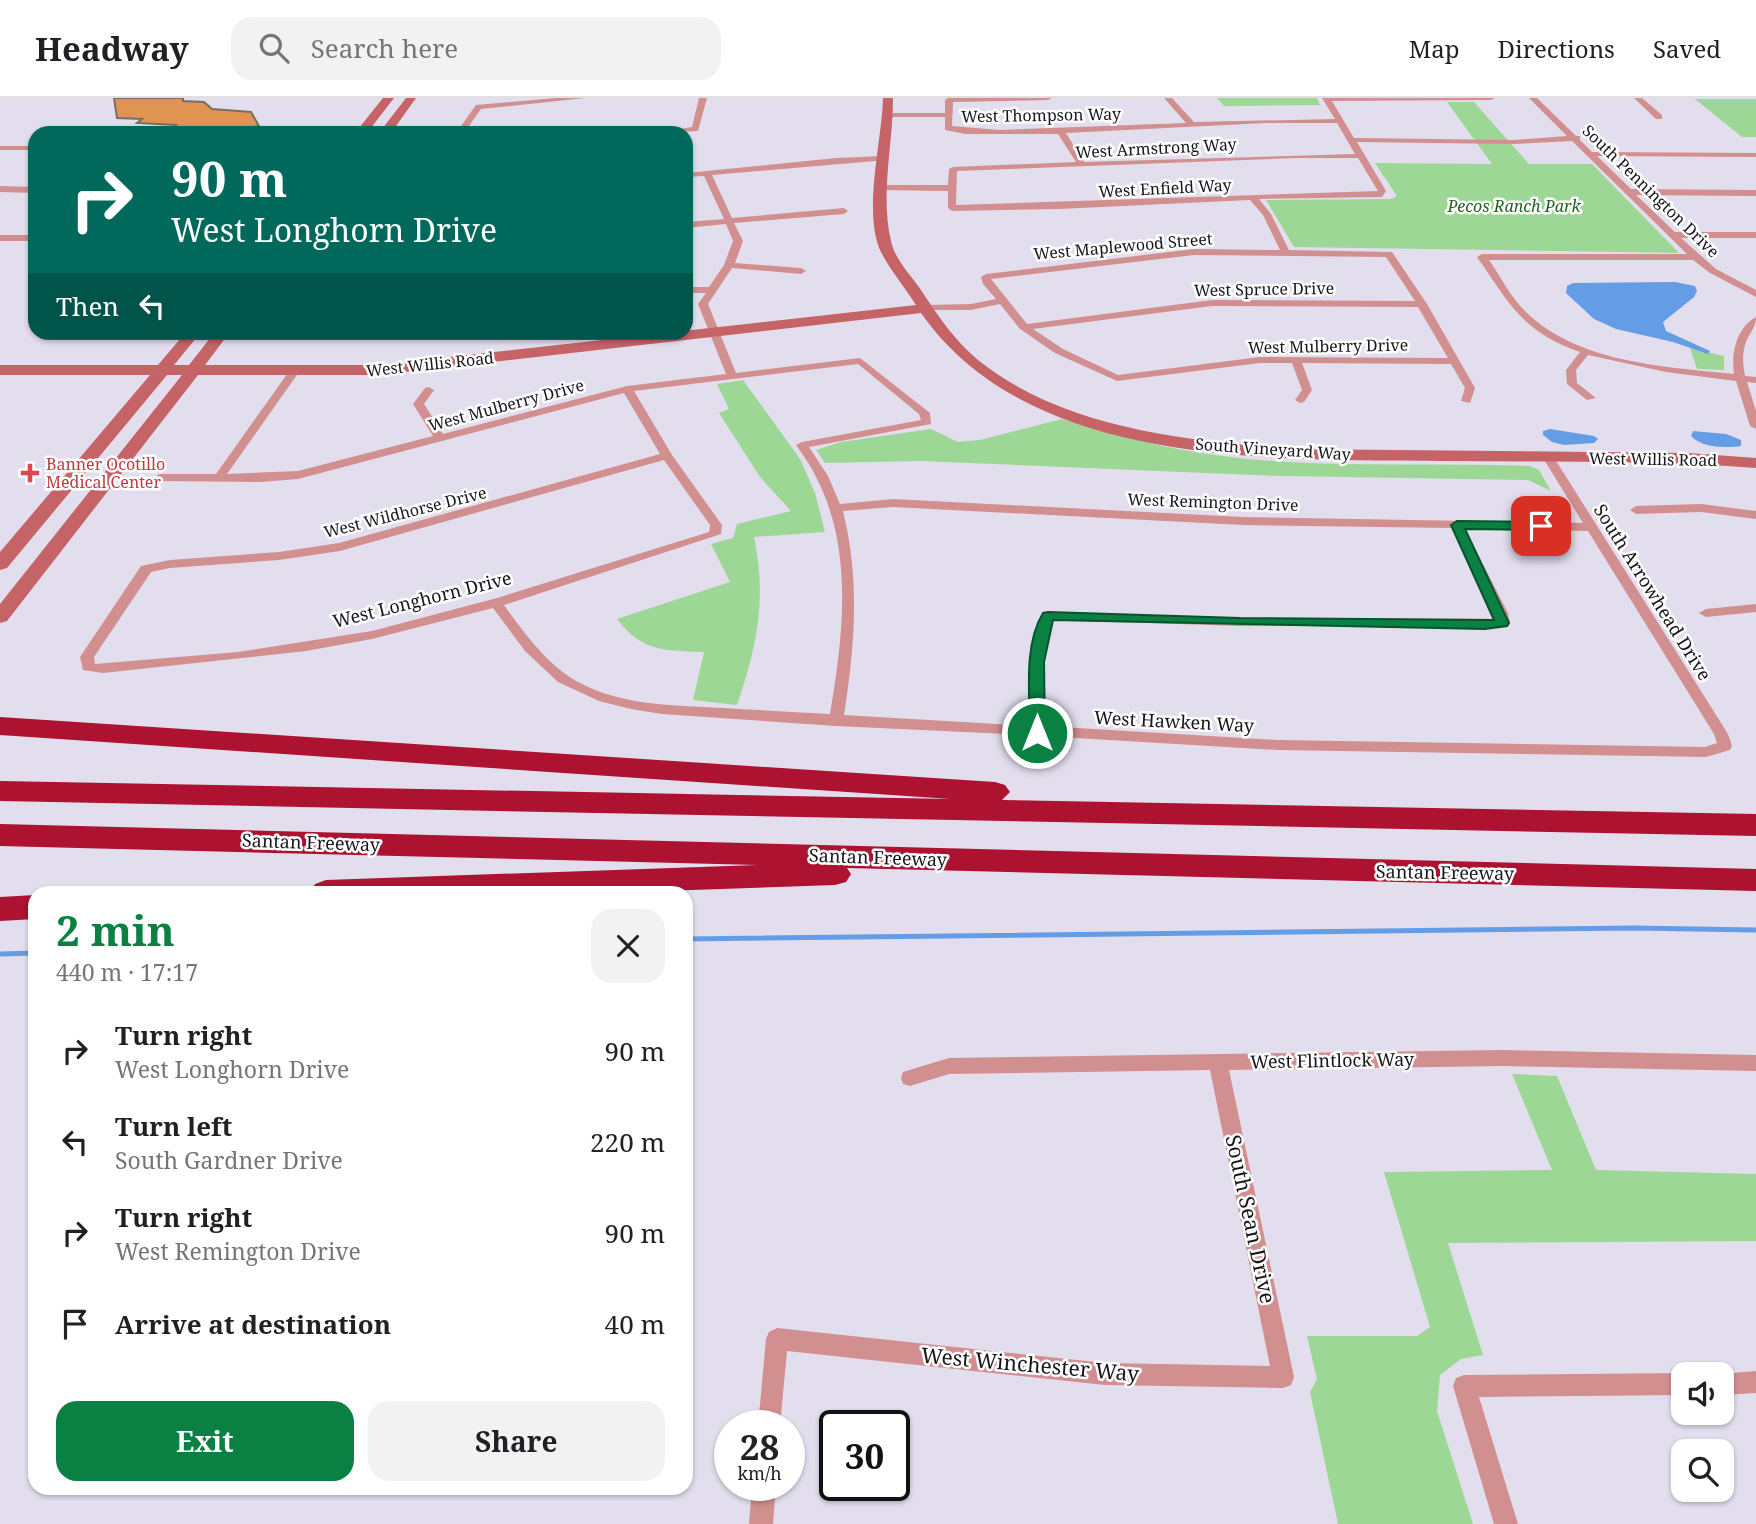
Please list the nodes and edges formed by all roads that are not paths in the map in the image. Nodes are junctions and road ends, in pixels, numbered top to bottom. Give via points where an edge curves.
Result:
1 (389, 98) edge
2 (411, 98) edge
3 (581, 98) edge
4 (704, 98) edge
5 (888, 98) edge
6 (1048, 98) edge
7 (1168, 98) edge
8 (1491, 98) edge
9 (1533, 98) edge
10 (1638, 98) edge
11 (1326, 99) edge
12 (480, 107) joint
13 (888, 115) junction
14 (948, 115) junction
15 (1659, 117) dead end
16 (1341, 121) junction
17 (1191, 124) junction
18 (367, 126) edge
19 (390, 126) edge
20 (465, 126) edge
21 (693, 129) edge
22 (1060, 131) junction
23 (1577, 138) junction
24 (1349, 140) junction
25 (0, 148) edge
26 (28, 148) edge
27 (1593, 154) junction
28 (1756, 155) edge
29 (1360, 156) junction
30 (884, 158) junction
31 (1083, 166) junction
32 (707, 173) junction
33 (693, 174) edge
34 (28, 188) edge
35 (883, 188) junction
36 (952, 188) junction
37 (0, 189) edge
38 (1629, 192) junction
39 (1756, 193) edge
40 (1253, 198) junction
41 (845, 211) dead end
42 (730, 219) junction
43 (693, 224) edge
44 (1673, 235) junction
45 (1756, 235) edge
46 (0, 238) edge
47 (28, 238) edge
48 (1286, 253) junction
49 (1695, 257) junction
50 (729, 265) junction
51 (801, 271) dead end
52 (693, 290) edge
53 (711, 290) junction
54 (1756, 294) edge
55 (1002, 301) junction
56 (1422, 304) junction
57 (930, 309) junction
58 (1756, 320) edge
59 (1024, 327) junction
60 (713, 331) junction
61 (693, 333) edge
62 (188, 340) edge
63 (217, 340) edge
64 (638, 340) edge
65 (1586, 351) junction
66 (1296, 360) junction
67 (1456, 361) junction
68 (0, 370) edge
69 (163, 372) junction
70 (191, 372) junction
71 (294, 372) junction
72 (732, 375) junction
73 (1739, 378) junction
74 (1756, 380) edge
75 (627, 389) junction
76 (429, 390) dead end
77 (1591, 398) dead end
78 (1300, 400) dead end
79 (1466, 401) dead end
80 (1756, 426) edge
81 (440, 438) junction
82 (667, 456) junction
83 (1549, 458) junction
84 (1756, 463) edge
85 (161, 478) dead end
86 (219, 478) junction
87 (58, 498) junction
88 (835, 508) junction
89 (1636, 510) dead end
90 (1756, 515) edge
91 (1457, 525) junction
92 (1591, 527) junction
93 (47, 554) junction
94 (0, 564) edge
95 (495, 602) junction
96 (1756, 608) edge
97 (1706, 613) dead end
98 (0, 617) edge
99 (88, 667) joint
100 (0, 720) edge
101 (836, 721) junction
102 (0, 726) edge
103 (1037, 733) junction
104 (218, 740) junction
105 (1725, 746) joint
106 (0, 790) edge
107 (1432, 820) junction
108 (1756, 825) edge
109 (0, 835) edge
110 (1206, 867) junction
111 (1756, 880) edge
112 (494, 886) edge
113 (28, 907) edge
114 (0, 909) edge
115 (1218, 1061) junction
116 (1756, 1063) edge
117 (909, 1078) dead end
118 (1283, 1377) joint
119 (1756, 1382) edge
120 (1734, 1383) edge
121 (1671, 1384) edge
122 (770, 1410) edge
123 (763, 1501) edge
124 (761, 1524) edge
125 (1506, 1524) edge

1 - 18 street
2 - 19 street
3 - 12 street
4 - 21 street
5 - 13 street, South Vineyard Way
6 - 14 street via 949,100
7 - 17 street
8 - 11 street
9 - 23 street, South Pennington Drive
10 - 15 street
11 - 16 street
12 - 20 street
13 - 14 street
13 - 30 street, South Vineyard Way
14 - 22 street, West Thompson Way via 951,131
16 - 17 street, West Thompson Way
16 - 24 street
17 - 22 street, West Thompson Way
22 - 31 street
23 - 24 street
23 - 27 street, South Pennington Drive
24 - 29 street
25 - 26 street
27 - 28 street
27 - 38 street, South Pennington Drive
29 - 31 street, West Armstrong Way
29 - 40 street, West Enfield Way via 1382,191 1379,195
30 - 32 street
30 - 35 street, South Vineyard Way
31 - 36 street, West Armstrong Way via 953,169
32 - 33 street
32 - 42 street
34 - 37 street
35 - 36 street
35 - 57 street, South Vineyard Way via 884,242
36 - 40 street, West Enfield Way via 952,208 964,212
38 - 39 street
38 - 44 street, South Pennington Drive
40 - 48 street via 1267,214
41 - 42 street
42 - 43 street
42 - 50 street via 738,241
44 - 45 street
44 - 49 street, South Pennington Drive
46 - 47 street
48 - 55 street, West Maplewood Street via 1182,253 986,277
48 - 56 street, West Maplewood Street via 1389,254
49 - 54 street, South Pennington Drive
49 - 65 street via 1482,257 1523,316
50 - 51 street
50 - 53 street
52 - 53 street
53 - 60 street via 703,304
55 - 57 street, West Willis Road
55 - 59 street
56 - 59 street, West Spruce Drive via 1212,303
56 - 67 street
57 - 60 street, West Willis Road
57 - 83 street, South Vineyard Way via 949,341 976,365 1017,390 1092,421 1153,437 1291,454
58 - 73 street via 1743,335 1736,354
59 - 66 street, West Mulberry Drive via 1059,351 1117,378 1260,360
60 - 61 street, West Willis Road
60 - 72 street
62 - 69 street
63 - 70 street
64 - 71 street, West Willis Road via 412,367
65 - 73 street via 1629,363
65 - 77 street via 1571,370 1572,384
66 - 67 street, West Mulberry Drive
66 - 78 street via 1307,390
67 - 79 street via 1470,387
68 - 69 street, West Willis Road
69 - 70 street, West Willis Road
69 - 87 street
70 - 71 street, West Willis Road
70 - 93 street
71 - 86 street
72 - 75 street, West Mulberry Drive
72 - 88 street, West Mulberry Drive via 860,361 925,413 927,422 802,445
73 - 74 street
73 - 80 street
75 - 81 street, West Mulberry Drive
75 - 82 street
76 - 81 street via 418,404
81 - 86 street, West Mulberry Drive via 298,475
82 - 95 street, West Longhorn Drive via 716,525 715,534
82 - 99 street, West Wildhorse Drive via 340,547 146,569 87,657
83 - 84 street, West Willis Road
83 - 92 street, South Arrowhead Drive
85 - 86 street, West Mulberry Drive
87 - 93 street via 65,504 41,541
87 - 94 street
88 - 91 street, West Remington Drive via 893,503 1243,521
88 - 101 street via 851,592
89 - 90 street via 1701,508
91 - 92 street, West Remington Drive
91 - 103 street via 1503,623 1048,616 1037,662
92 - 105 street, South Arrowhead Drive
93 - 98 street
95 - 99 street, West Longhorn Drive via 373,635 270,653
95 - 101 street, West Hawken Way via 552,674 588,693 662,709
96 - 97 street
100 - 104 street via 180,732
101 - 103 street, West Hawken Way
102 - 104 highway
103 - 105 street, West Hawken Way via 1278,745 1706,752
104 - 107 highway
106 - 107 highway
107 - 108 highway
109 - 110 highway, Santan Freeway
110 - 111 highway, Santan Freeway
110 - 112 highway
113 - 114 highway
115 - 116 street, West Flintlock Way via 1503,1058
115 - 117 street, West Flintlock Way via 949,1066
115 - 118 street, South Sean Drive
118 - 122 street, West Winchester Way via 1105,1374 777,1339
119 - 120 street
121 - 125 street via 1464,1386
123 - 124 street

